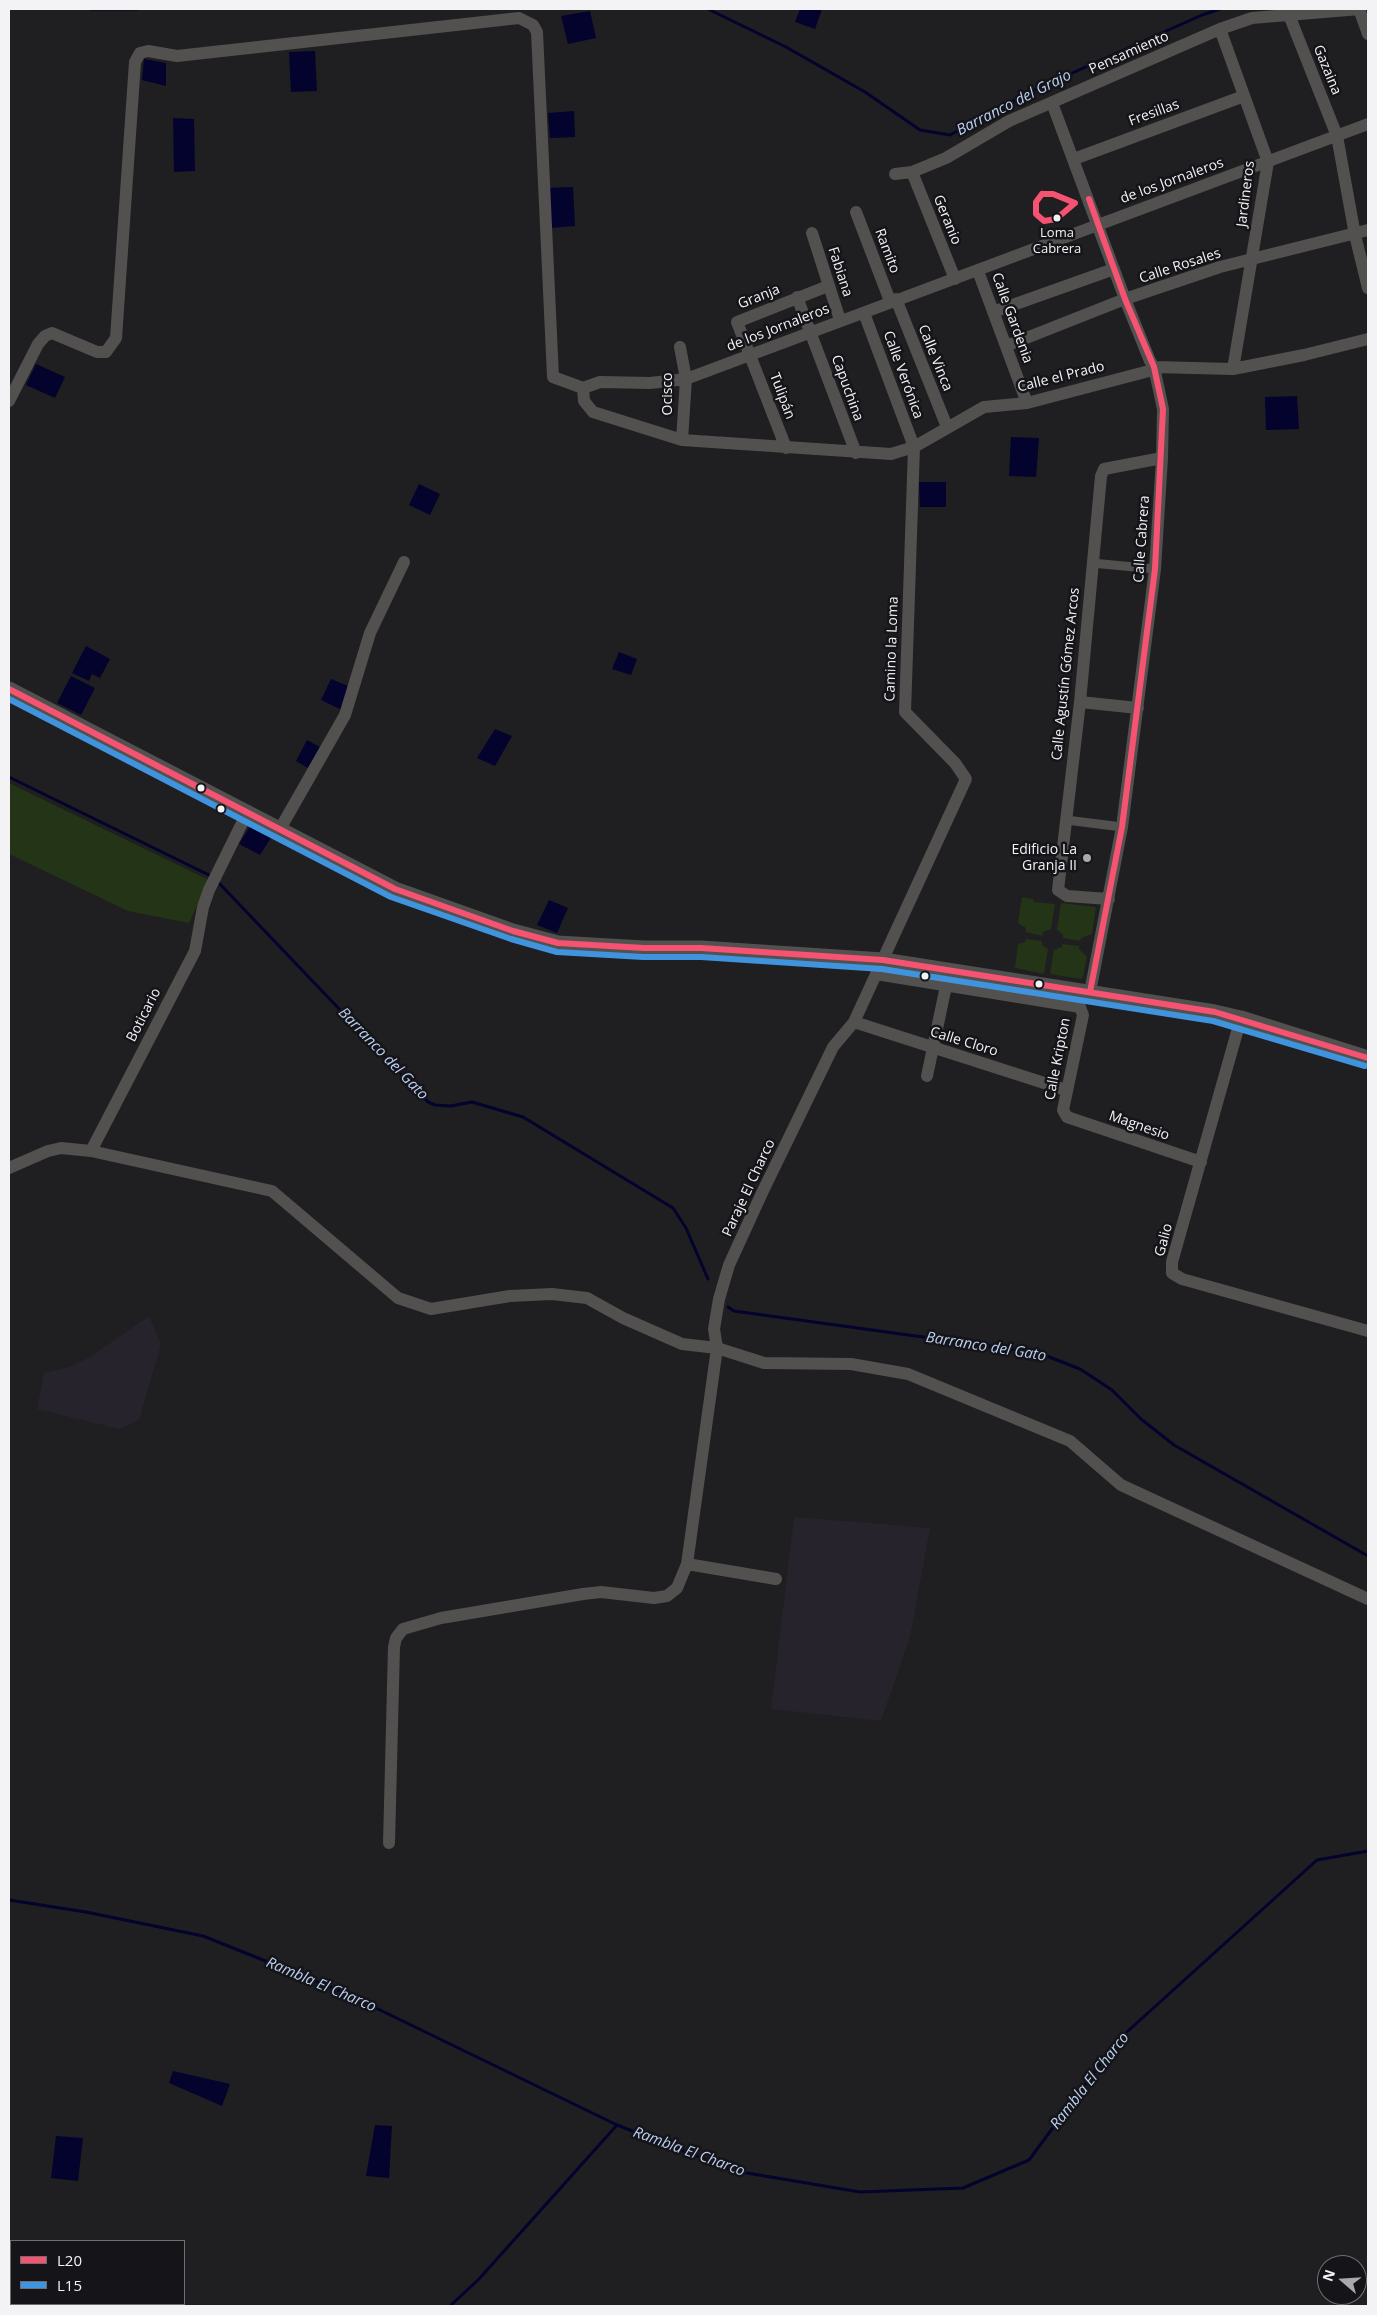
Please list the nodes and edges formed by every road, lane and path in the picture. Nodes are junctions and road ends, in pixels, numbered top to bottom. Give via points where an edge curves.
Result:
1 (1359, 9) edge
2 (1289, 15) junction
3 (1220, 29) junction
4 (1368, 34) edge
5 (1244, 96) junction
6 (1052, 103) junction
7 (1368, 124) edge
8 (1337, 136) junction
9 (1074, 159) junction
10 (1268, 162) junction
11 (912, 172) junction
12 (895, 174) dead end
13 (856, 212) dead end
14 (1098, 224) junction
15 (1368, 230) edge
16 (812, 233) dead end
17 (1355, 235) junction
18 (1253, 260) junction
19 (1114, 269) junction
20 (978, 271) junction
21 (955, 279) junction
22 (828, 286) junction
23 (1368, 288) edge
24 (797, 297) junction
25 (893, 300) junction
26 (1125, 300) junction
27 (993, 312) junction
28 (864, 313) junction
29 (840, 320) junction
30 (810, 333) junction
31 (1368, 339) edge
32 (1006, 346) junction
33 (680, 347) dead end
34 (749, 355) junction
35 (1154, 368) junction
36 (1233, 369) junction
37 (686, 379) junction
38 (583, 388) junction
39 (9, 401) edge
40 (1027, 403) junction
41 (947, 427) junction
42 (682, 440) junction
43 (914, 447) junction
44 (786, 448) junction
45 (856, 453) junction
46 (1162, 458) junction
47 (404, 562) dead end
48 (1092, 563) junction
49 (1155, 569) junction
50 (9, 689) edge
51 (1080, 702) junction
52 (1138, 708) junction
53 (248, 812) junction
54 (1066, 820) junction
55 (1122, 827) junction
56 (280, 829) junction
57 (1109, 899) junction
58 (883, 960) junction
59 (876, 974) junction
60 (946, 986) junction
61 (1090, 992) junction
62 (1241, 1018) junction
63 (854, 1022) junction
64 (933, 1048) junction
65 (1368, 1058) edge
66 (927, 1076) dead end
67 (1066, 1090) junction
68 (1067, 1116) joint
69 (91, 1151) junction
70 (1201, 1162) junction
71 (9, 1168) edge
72 (1368, 1331) edge
73 (717, 1348) junction
74 (687, 1564) junction
75 (776, 1579) dead end
76 (1368, 1599) edge
77 (389, 1843) dead end

1 - 2 street, Pensamiento
1 - 4 street
2 - 3 street, Pensamiento via 1252,18
2 - 8 street, Gazaina
3 - 5 street, Jardineros
3 - 6 street, Pensamiento
5 - 9 street, Fresillas
5 - 10 street, Jardineros
6 - 9 street, Calle Cabrera
6 - 11 street, Pensamiento via 1009,121 946,158
7 - 8 street, de los Jornaleros
8 - 10 street, de los Jornaleros
8 - 17 street, Gazaina
9 - 14 street, Calle Cabrera
10 - 14 street, de los Jornaleros
10 - 18 street, Jardineros
11 - 12 street, Pensamiento
11 - 21 street, Geranio
13 - 25 street, Ramito
14 - 19 street, Calle Cabrera
14 - 20 street, de los Jornaleros
15 - 17 street, Calle Rosales
16 - 22 street, Fabiana
17 - 18 street, Calle Rosales
17 - 23 street, Gazaina
18 - 26 street, Calle Rosales via 1220,267
18 - 36 street, Jardineros
19 - 26 street, Calle Cabrera
19 - 27 street
20 - 21 street, de los Jornaleros
20 - 27 street, Calle Gardenia
21 - 25 street, de los Jornaleros
22 - 24 street, Granja
22 - 29 street, Fabiana
24 - 30 street, Granja
24 - 34 street, Granja via 737,322
25 - 28 street, de los Jornaleros
25 - 41 street, Calle Vinca
26 - 32 street, Calle Rosales
26 - 35 street, Calle Cabrera
27 - 32 street, Calle Gardenia
28 - 29 street, de los Jornaleros
28 - 43 street, Calle Verónica
29 - 30 street, de los Jornaleros
30 - 34 street, de los Jornaleros
30 - 45 street, Capuchina
31 - 36 street, Calle el Prado
32 - 40 street, Calle Gardenia
33 - 37 street, Ocisco
34 - 37 street, de los Jornaleros
34 - 44 street, Tulipán
35 - 36 street, Calle el Prado
35 - 40 street, Calle el Prado
35 - 46 street, Calle Cabrera via 1162,409
37 - 38 street, de los Jornaleros via 650,383 600,382
37 - 42 street, Ocisco
38 - 39 street via 553,377 538,32 533,25 519,18 177,56 148,51 140,54 134,62 116,338 106,352 97,352 52,333 45,336
38 - 42 street, Calle el Prado via 584,401 593,412
40 - 41 street, Calle el Prado via 984,407
41 - 43 street, Calle el Prado
42 - 44 street, Calle el Prado
43 - 45 street, Calle el Prado via 891,454
43 - 58 street, Camino la Loma via 904,712 955,763 966,779
44 - 45 street, Calle el Prado
46 - 48 street, Calle Agustín Gómez Arcos via 1104,469
46 - 49 street, Calle Cabrera
47 - 56 street via 370,634 344,716
48 - 49 street
48 - 51 street, Calle Agustín Gómez Arcos
49 - 52 street, Calle Cabrera
50 - 53 street
51 - 52 street
51 - 54 street, Calle Agustín Gómez Arcos
52 - 55 street, Calle Cabrera
53 - 56 street
53 - 69 street, Boticario via 203,907 195,950
54 - 55 street
54 - 57 street, Calle Agustín Gómez Arcos via 1058,890 1066,896
55 - 57 street, Calle Cabrera
56 - 58 street via 395,889 513,931 558,943
57 - 61 street, Calle Cabrera
58 - 59 street, Paraje El Charco
58 - 61 street
59 - 60 street
59 - 63 street, Paraje El Charco
60 - 64 street
60 - 67 street, Calle Kripton via 1080,1007 1083,1015
61 - 62 street
62 - 65 street
62 - 70 street, Galio
63 - 64 street, Calle Cloro
63 - 73 street, Paraje El Charco via 834,1047 726,1274 714,1329
64 - 66 street
64 - 67 street, Calle Cloro
67 - 68 street, Calle Kripton via 1063,1110
68 - 70 street, Magnesio
69 - 71 street via 61,1148
69 - 73 street via 272,1191 398,1298 431,1309 510,1296 552,1294 587,1298 682,1344
70 - 72 street, Galio via 1172,1262 1172,1273 1182,1279
73 - 74 street, Paraje El Charco
73 - 76 street via 764,1363 850,1364 908,1374 1070,1441 1121,1485
74 - 75 street
74 - 77 street, Paraje El Charco via 677,1588 667,1596 583,1594 441,1618 403,1629 394,1647

